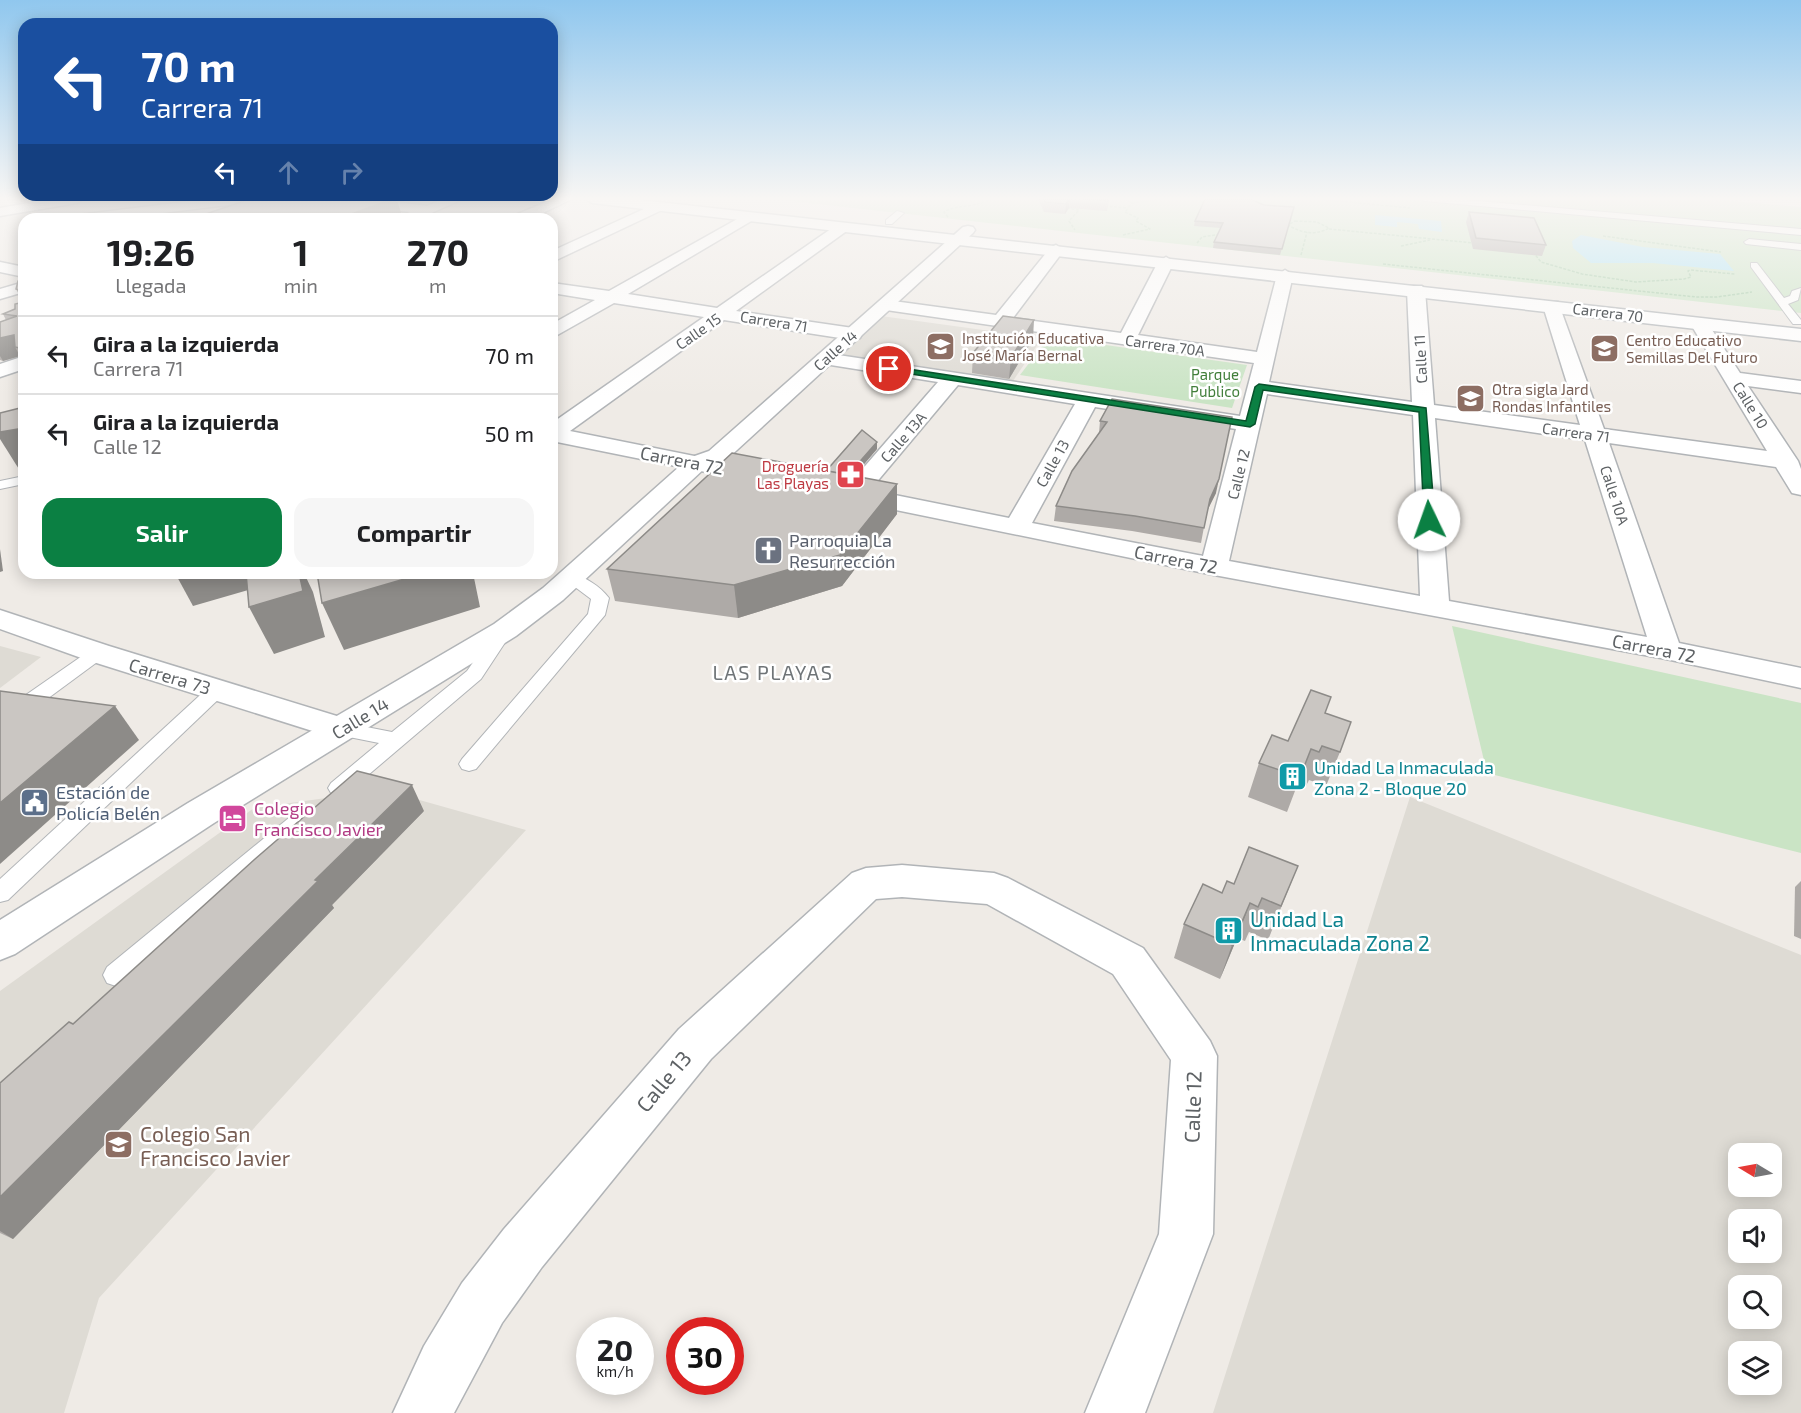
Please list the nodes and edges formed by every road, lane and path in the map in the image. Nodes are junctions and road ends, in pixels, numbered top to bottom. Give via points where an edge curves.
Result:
1 (668, 265) edge
2 (791, 265) edge
3 (919, 265) edge
4 (924, 265) edge
5 (1044, 265) edge
6 (1165, 265) edge
7 (1193, 265) edge
8 (1271, 265) edge
9 (1400, 265) edge
10 (1548, 265) edge
11 (1754, 265) dead end
12 (0, 267) edge
13 (18, 271) edge
14 (1736, 274) dead end
15 (1285, 275) junction
16 (1608, 278) junction
17 (18, 288) edge
18 (1613, 288) junction
19 (558, 289) edge
20 (1416, 290) junction
21 (1801, 291) edge
22 (0, 294) edge
23 (614, 297) junction
24 (1781, 301) junction
25 (886, 305) junction
26 (1552, 306) junction
27 (724, 314) junction
28 (1000, 321) junction
29 (1800, 322) edge
30 (1699, 323) junction
31 (558, 329) edge
32 (846, 333) junction
33 (1127, 339) junction
34 (825, 359) junction
35 (1266, 359) junction
36 (18, 364) edge
37 (0, 371) edge
38 (953, 378) junction
39 (1734, 378) junction
40 (1259, 387) junction
41 (1801, 387) edge
42 (1088, 399) junction
43 (1423, 410) junction
44 (1250, 424) junction
45 (558, 430) edge
46 (1767, 432) junction
47 (558, 435) edge
48 (1594, 435) junction
49 (1790, 435) dead end
50 (1786, 461) junction
51 (697, 463) junction
52 (18, 481) edge
53 (786, 481) edge
54 (0, 485) edge
55 (1801, 488) edge
56 (842, 492) joint
57 (1017, 527) junction
58 (1214, 567) junction
59 (571, 578) junction
60 (1434, 608) junction
61 (0, 619) edge
62 (505, 630) junction
63 (1666, 650) junction
64 (98, 653) junction
65 (1801, 678) edge
66 (217, 690) junction
67 (9, 716) edge
68 (341, 729) junction
69 (396, 740) junction
70 (469, 764) dead end
71 (994, 889) joint
72 (0, 893) edge
73 (0, 942) edge
74 (116, 975) dead end
75 (423, 1413) edge
76 (1115, 1413) edge

1 - 23 street
2 - 27 street, Calle 15
3 - 32 street, Calle 14
4 - 25 street, Calle 14
5 - 28 street
6 - 33 street
7 - 15 street, Carrera 70
8 - 29 street, Carrera 70
9 - 18 path
10 - 16 path
11 - 24 lane
12 - 13 street
14 - 16 path via 1689,270 1691,277 1680,280 1636,282
15 - 20 street, Carrera 70
15 - 35 street, Calle 12
16 - 18 path
17 - 22 street
18 - 24 path via 1709,298 1752,292
19 - 23 street, Carrera 71
20 - 26 street, Carrera 70
20 - 43 street, Calle 11
21 - 24 lane via 1794,298
23 - 27 street, Carrera 71
23 - 31 street
24 - 29 lane
25 - 28 street, Carrera 70A
25 - 32 street, Calle 14
26 - 30 street, Carrera 70
26 - 48 street, Calle 10A
27 - 32 street, Carrera 71
27 - 45 street, Calle 15
28 - 33 street, Carrera 70A
29 - 30 street, Carrera 70
30 - 39 street, Calle 10
32 - 34 street, Calle 14
32 - 51 street, Calle 14 via 700,453
33 - 35 street, Carrera 70A
34 - 38 street
34 - 51 street, Calle 14 via 717,456
35 - 40 street, Calle 12
36 - 37 street
38 - 42 street
38 - 56 street, Calle 13A
39 - 41 street
39 - 46 street, Calle 10
40 - 43 street, Carrera 71
40 - 44 street, Calle 12
42 - 44 street
42 - 57 street, Calle 13
43 - 48 street, Carrera 71
43 - 60 street, Calle 11
44 - 58 street, Calle 12
46 - 49 street
46 - 50 street, Calle 10
47 - 51 street, Carrera 72
48 - 50 street, Carrera 71
48 - 63 street, Calle 10A
50 - 55 street, Calle 10
51 - 53 street, Carrera 72
51 - 59 street, Calle 14
52 - 54 lane
56 - 57 street, Carrera 72
57 - 58 street, Carrera 72
58 - 60 street, Carrera 72
59 - 62 street, Calle 14
59 - 70 lane via 600,598 596,615
60 - 63 street, Carrera 72
61 - 64 street, Carrera 73
62 - 68 street, Calle 14
62 - 69 lane via 474,675
63 - 65 street, Carrera 72
64 - 66 street, Carrera 73
64 - 67 lane
66 - 68 street, Carrera 73
66 - 72 lane
68 - 69 lane
68 - 73 street, Calle 14
69 - 74 lane
71 - 75 street, Calle 13 via 902,881 866,884 695,1044 545,1221 482,1304
71 - 76 street, Calle 12 via 1128,961 1194,1056 1186,1234

